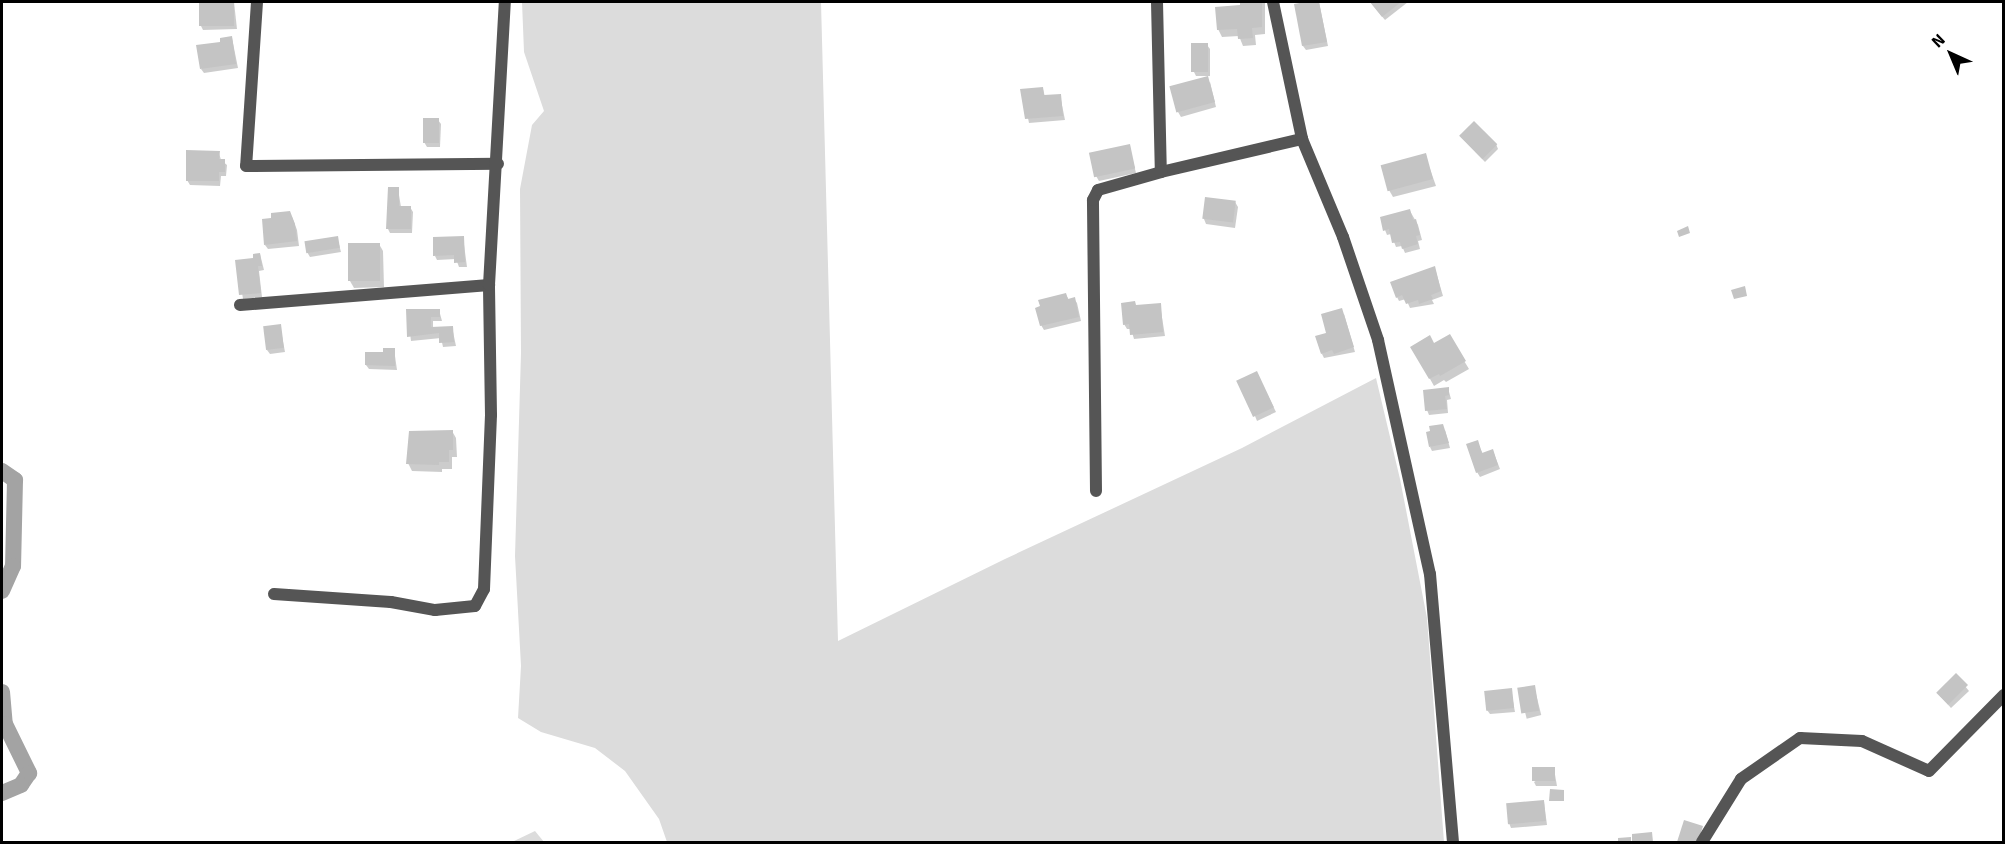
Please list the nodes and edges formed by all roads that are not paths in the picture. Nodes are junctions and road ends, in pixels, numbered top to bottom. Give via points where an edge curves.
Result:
1 (256, 2) edge
2 (505, 2) edge
3 (1157, 2) edge
4 (1273, 2) edge
5 (1302, 139) junction
6 (498, 164) junction
7 (1161, 172) junction
8 (489, 285) junction
9 (240, 305) dead end
10 (1096, 491) dead end
11 (274, 594) dead end
12 (2004, 695) edge
13 (1454, 843) edge
14 (1702, 843) edge

1 - 6 street via 246,166
2 - 6 street
3 - 7 street
4 - 5 street
5 - 7 street
5 - 13 street via 1343,237 1378,340 1430,574
6 - 8 street
7 - 10 street via 1098,190 1093,200
8 - 9 street
8 - 11 street via 491,415 485,578 475,606 435,610 391,602
12 - 14 street via 1929,771 1862,741 1800,738 1741,779

